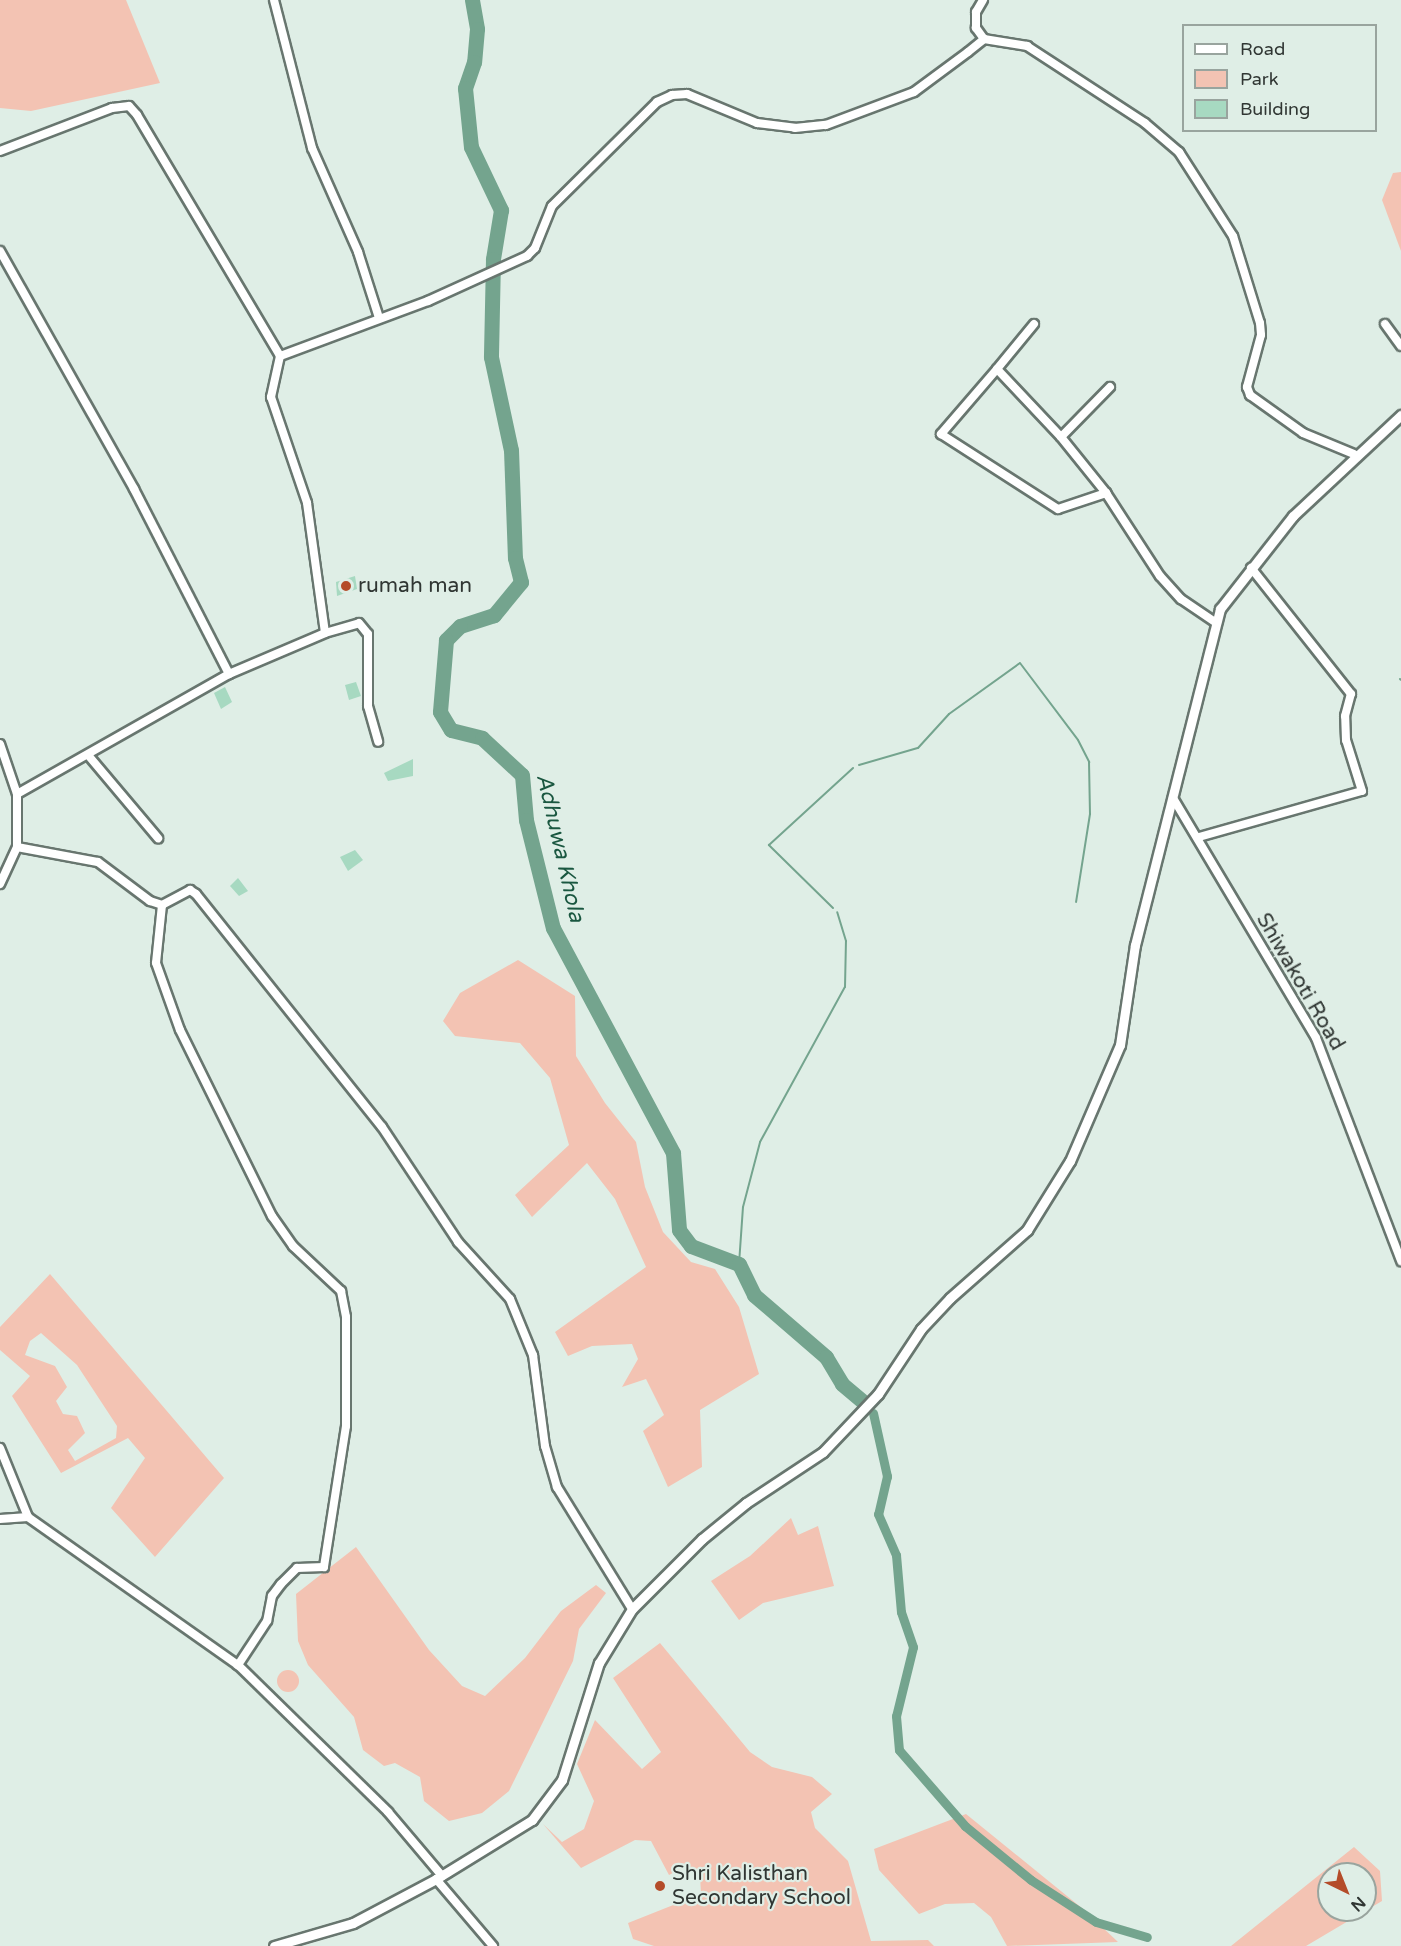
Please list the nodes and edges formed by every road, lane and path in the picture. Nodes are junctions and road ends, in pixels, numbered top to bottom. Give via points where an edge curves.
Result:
1 (274, 0) edge
2 (983, 0) edge
3 (984, 39) junction
4 (0, 151) edge
5 (0, 251) edge
6 (378, 318) junction
7 (1034, 324) dead end
8 (1385, 324) dead end
9 (1401, 346) edge
10 (280, 356) junction
11 (997, 369) junction
12 (1110, 387) dead end
13 (1401, 415) edge
14 (1060, 437) junction
15 (1354, 454) junction
16 (1106, 493) junction
17 (1251, 568) junction
18 (1215, 622) junction
19 (325, 633) junction
20 (230, 674) junction
21 (378, 742) dead end
22 (0, 744) edge
23 (88, 755) junction
24 (17, 794) junction
25 (1173, 798) junction
26 (1199, 837) junction
27 (158, 838) dead end
28 (17, 847) junction
29 (0, 884) edge
30 (162, 905) junction
31 (1401, 1261) edge
32 (0, 1448) edge
33 (28, 1517) junction
34 (0, 1519) edge
35 (632, 1609) junction
36 (238, 1665) junction
37 (439, 1878) junction
38 (274, 1946) edge
39 (493, 1946) edge

1 - 6 street via 312,148 358,252
2 - 3 street via 976,12 976,28
3 - 6 street via 914,92 826,125 795,128 757,123 687,93 672,95 657,102 552,206 527,256
3 - 15 street via 1027,46 1145,123 1179,152 1233,236 1260,323 1262,335 1248,380 1250,395 1303,433
4 - 10 street via 112,108 129,106
5 - 20 street via 134,489
6 - 10 street
7 - 11 street
8 - 9 street
10 - 19 street via 271,396 307,503
11 - 14 street
11 - 16 street via 941,434 1058,508
12 - 14 street
13 - 15 street
14 - 16 street
15 - 17 street via 1293,516
16 - 18 street via 1160,576 1181,599
17 - 18 street
17 - 26 street via 1351,694 1345,717 1346,740 1362,790
18 - 25 street
19 - 20 street
19 - 21 street via 364,625 368,706
20 - 23 street
22 - 24 street
23 - 24 street
23 - 27 street
24 - 28 street
25 - 26 street, Shiwakoti Road
25 - 35 street via 1135,945 1120,1045 1070,1161 1033,1220 921,1329 878,1394 824,1452 710,1532
26 - 31 street, Shiwakoti Road via 1248,929 1316,1038
28 - 29 street
28 - 30 street via 98,862 143,897
30 - 35 street via 190,890 196,894 249,967 382,1127 458,1242 510,1299 533,1355 545,1446 557,1487
30 - 36 street via 156,963 180,1030 272,1216 293,1246 341,1291 346,1317 346,1426 324,1567 297,1568 281,1584 272,1596 267,1621
32 - 33 street
33 - 34 street
33 - 36 street
35 - 37 street via 599,1663 554,1796 532,1820
36 - 37 street via 388,1812
37 - 38 street via 353,1923
37 - 39 street

